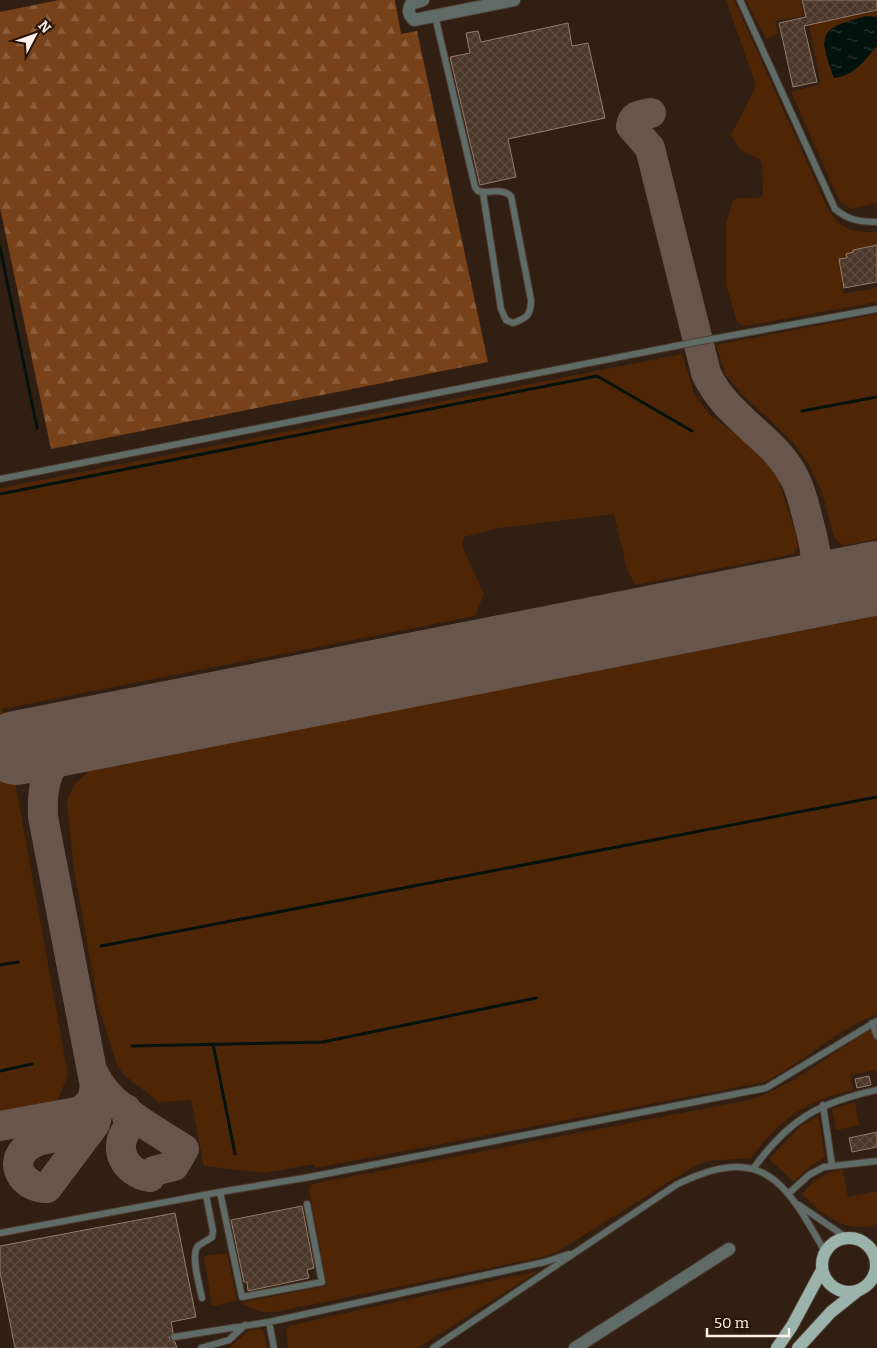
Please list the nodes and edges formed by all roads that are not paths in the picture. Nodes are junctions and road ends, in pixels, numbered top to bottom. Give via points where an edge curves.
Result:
1 (423, 0) edge
2 (514, 0) edge
3 (740, 0) edge
4 (435, 16) junction
5 (483, 193) junction
6 (877, 222) edge
7 (877, 309) edge
8 (0, 479) edge
9 (875, 1022) edge
10 (877, 1036) edge
11 (877, 1090) edge
12 (824, 1105) junction
13 (877, 1161) edge
14 (832, 1165) junction
15 (753, 1169) junction
16 (220, 1192) junction
17 (790, 1193) junction
18 (206, 1194) junction
19 (307, 1204) dead end
20 (798, 1204) junction
21 (0, 1234) edge
22 (847, 1238) junction
23 (877, 1239) edge
24 (864, 1242) junction
25 (729, 1249) dead end
26 (574, 1252) junction
27 (825, 1252) junction
28 (822, 1270) junction
29 (876, 1274) edge
30 (856, 1292) junction
31 (202, 1298) dead end
32 (269, 1322) junction
33 (245, 1325) junction
34 (174, 1337) dead end
35 (201, 1348) edge
36 (274, 1348) edge
37 (433, 1348) edge
38 (574, 1348) edge
39 (777, 1348) edge
40 (798, 1348) edge

1 - 4 street via 410,4 410,16 414,20
2 - 4 street
3 - 6 lane via 836,209 844,216 862,222
4 - 5 lane via 472,181
5 - 5 lane via 497,190 511,196 531,300 527,318 513,323 506,320 501,309
7 - 8 lane
9 - 10 lane
9 - 16 lane via 766,1088 303,1179
11 - 12 lane
12 - 14 lane
12 - 15 lane via 807,1113 786,1130
13 - 14 lane
14 - 17 lane via 809,1175
15 - 17 lane via 775,1180
15 - 26 lane via 730,1167 691,1178
16 - 18 lane
16 - 19 lane via 242,1298 322,1282
17 - 20 lane
18 - 21 lane
18 - 31 lane via 213,1231 212,1237 196,1252
20 - 22 lane
20 - 27 lane
22 - 24 main road
22 - 27 main road via 838,1240
23 - 24 main road
24 - 29 main road via 875,1256
25 - 38 street
26 - 32 lane via 545,1262
26 - 37 lane via 545,1275
27 - 28 main road
28 - 30 main road via 838,1290
28 - 39 main road
29 - 30 main road via 871,1282
30 - 40 main road via 831,1312
32 - 33 lane
32 - 36 lane
33 - 34 lane
33 - 35 lane via 229,1340

